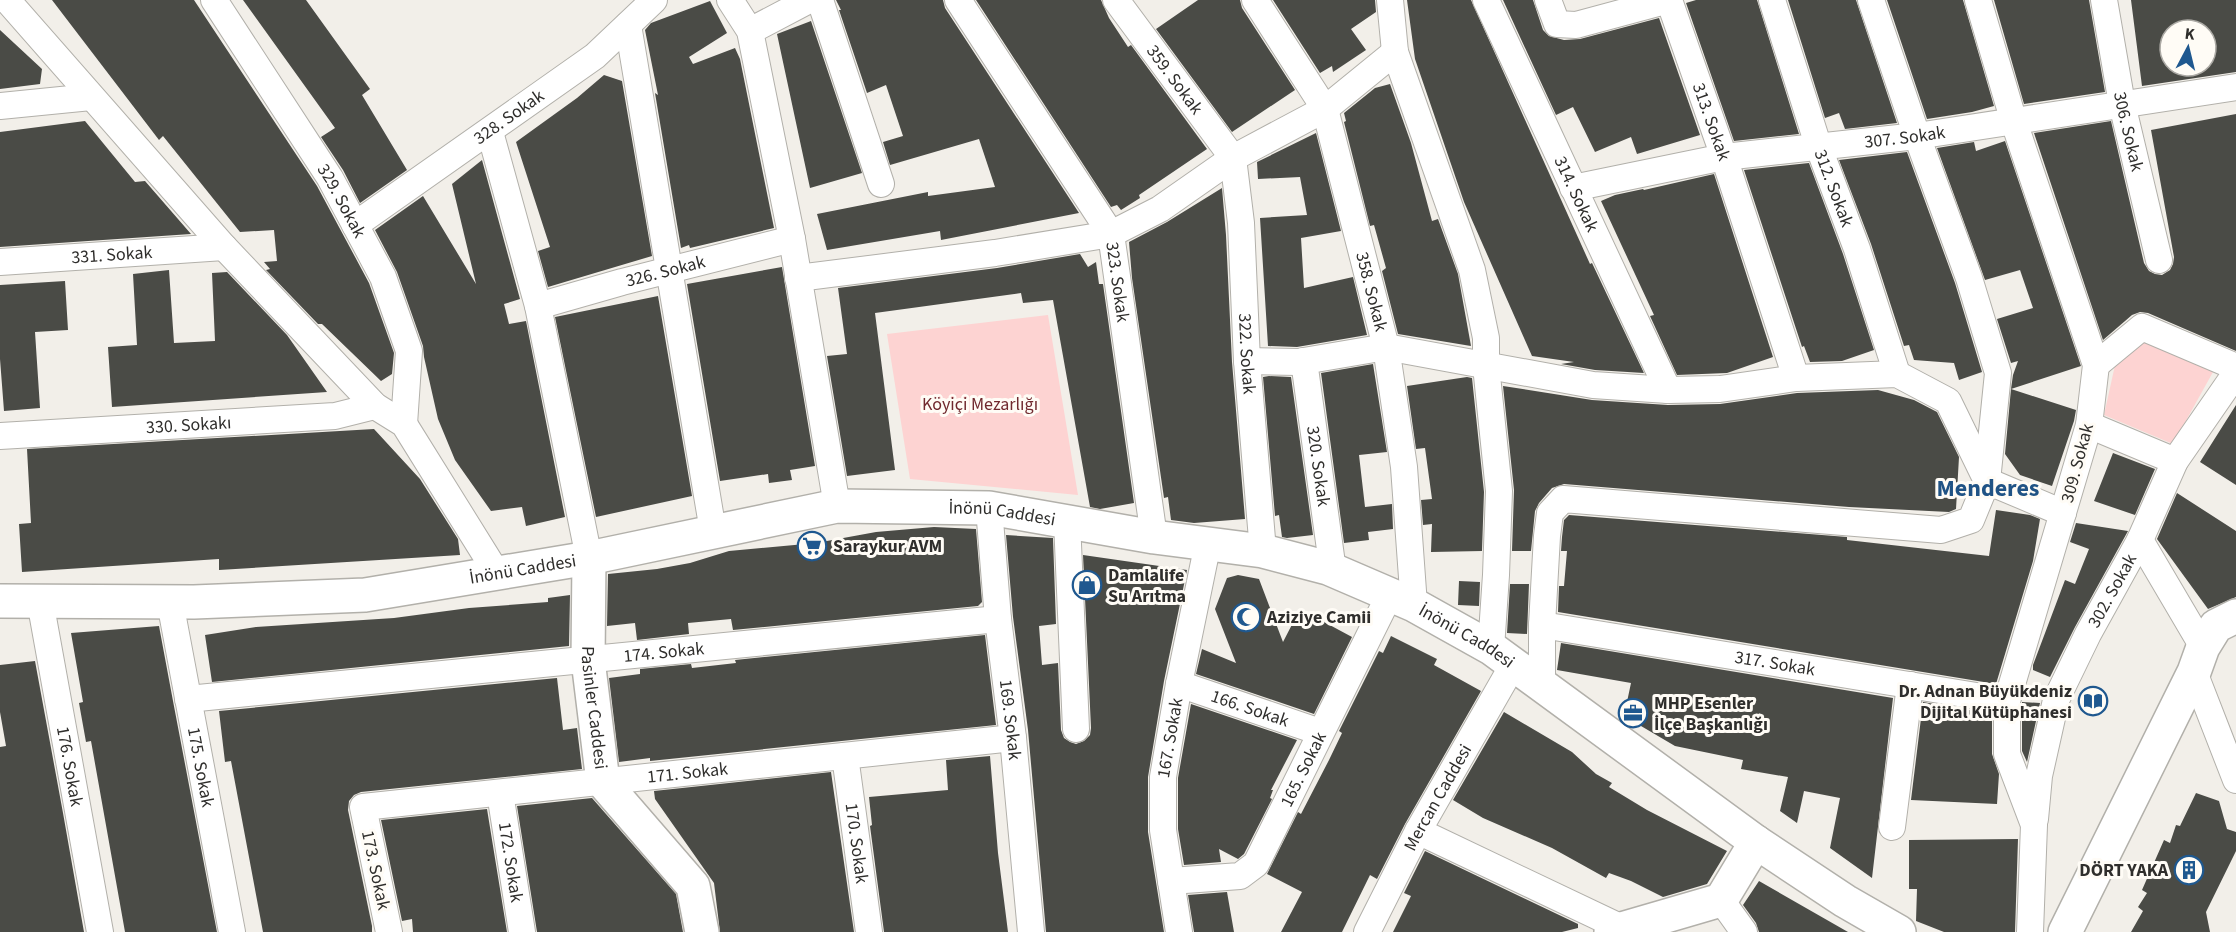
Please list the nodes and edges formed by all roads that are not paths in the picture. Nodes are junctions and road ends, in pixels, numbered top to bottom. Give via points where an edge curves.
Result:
1 (7, 0) edge
2 (214, 0) edge
3 (654, 0) edge
4 (730, 0) edge
5 (809, 0) edge
6 (820, 0) edge
7 (958, 0) edge
8 (1116, 0) edge
9 (1256, 0) edge
10 (1390, 0) edge
11 (1486, 0) edge
12 (1548, 0) edge
13 (1772, 0) edge
14 (1871, 0) edge
15 (1978, 0) edge
16 (2104, 0) edge
17 (628, 25) junction
18 (750, 31) junction
19 (1395, 52) junction
20 (2236, 87) edge
21 (91, 97) junction
22 (2122, 104) junction
23 (0, 106) edge
24 (1325, 109) junction
25 (2014, 122) junction
26 (490, 132) junction
27 (1917, 136) junction
28 (1819, 148) junction
29 (1724, 157) junction
30 (1233, 158) junction
31 (881, 184) dead end
32 (1573, 188) junction
33 (355, 225) junction
34 (1112, 234) junction
35 (792, 239) junction
36 (224, 247) junction
37 (2158, 260) dead end
38 (0, 262) edge
39 (670, 271) junction
40 (798, 278) junction
41 (538, 306) junction
42 (1386, 346) junction
43 (1246, 361) junction
44 (1304, 361) junction
45 (2096, 365) junction
46 (1486, 366) junction
47 (2236, 367) edge
48 (2236, 373) edge
49 (1897, 374) junction
50 (1796, 378) junction
51 (1668, 390) junction
52 (375, 406) junction
53 (404, 424) junction
54 (2089, 425) junction
55 (0, 436) edge
56 (2175, 461) junction
57 (1987, 481) junction
58 (837, 506) junction
59 (989, 508) junction
60 (2063, 513) junction
61 (1067, 521) junction
62 (713, 531) junction
63 (1154, 537) junction
64 (2140, 540) junction
65 (1208, 543) junction
66 (1263, 550) junction
67 (589, 558) junction
68 (1333, 571) junction
69 (498, 574) junction
70 (0, 601) edge
71 (40, 601) junction
72 (1402, 601) junction
73 (170, 602) junction
74 (2236, 616) edge
75 (998, 619) junction
76 (1542, 625) junction
77 (1502, 657) junction
78 (2198, 659) junction
79 (588, 660) junction
80 (1179, 684) junction
81 (1542, 684) junction
82 (1910, 685) junction
83 (188, 699) junction
84 (2007, 701) junction
85 (1076, 729) dead end
86 (1320, 732) junction
87 (1013, 738) junction
88 (845, 756) junction
89 (2236, 780) edge
90 (603, 782) junction
91 (500, 793) junction
92 (363, 807) joint
93 (2034, 825) junction
94 (1892, 827) dead end
95 (1418, 831) junction
96 (1756, 842) junction
97 (1171, 880) junction
98 (1721, 900) junction
99 (1620, 931) edge
100 (100, 932) edge
101 (232, 932) edge
102 (389, 932) edge
103 (522, 932) edge
104 (702, 932) edge
105 (869, 932) edge
106 (1031, 932) edge
107 (1179, 932) edge
108 (1367, 932) edge
109 (1744, 932) edge
110 (1899, 932) edge
111 (2030, 932) edge
112 (2065, 932) edge

1 - 21 street
2 - 33 street, 329. Sokak via 330,178
3 - 17 street, 328. Sokak
4 - 18 street
5 - 18 street
6 - 31 street
7 - 34 street, 323. Sokak
8 - 30 street, 359. Sokak
9 - 24 street, 358. Sokak
10 - 19 street
11 - 32 street, 314. Sokak
12 - 29 street, 313. Sokak via 1557,24 1576,25 1669,0
13 - 28 street, 312. Sokak
14 - 27 street
15 - 25 street, 309. Sokak
16 - 22 street, 306. Sokak
17 - 26 street, 328. Sokak via 595,57
17 - 39 street
18 - 35 street
19 - 24 street
19 - 46 street via 1472,270 1486,338
20 - 22 street, 307. Sokak
21 - 23 street
21 - 36 street
22 - 25 street, 307. Sokak
22 - 37 street, 306. Sokak
24 - 30 street
24 - 42 street, 358. Sokak
25 - 27 street, 307. Sokak
25 - 45 street, 309. Sokak
26 - 33 street, 328. Sokak
26 - 41 street
27 - 28 street, 307. Sokak
27 - 57 street via 1969,278 1998,373
28 - 29 street, 307. Sokak
28 - 49 street, 312. Sokak
29 - 32 street, 307. Sokak
29 - 50 street, 313. Sokak
30 - 34 street via 1160,209
30 - 43 street, 322. Sokak via 1241,223
32 - 51 street, 314. Sokak
33 - 53 street, 329. Sokak via 382,277 409,351
34 - 40 street
34 - 63 street, 323. Sokak
35 - 39 street, 326. Sokak
35 - 40 street
36 - 38 street, 331. Sokak
36 - 52 street
39 - 41 street, 326. Sokak
39 - 62 street
40 - 58 street
41 - 67 street
42 - 44 street
42 - 46 street
42 - 72 street, 358. Sokak via 1404,467
43 - 44 street
43 - 66 street, 322. Sokak
44 - 68 street, 320. Sokak
45 - 47 street via 2142,327
45 - 54 street, 309. Sokak
46 - 51 street via 1593,385
46 - 77 street via 1499,491
48 - 56 street, 302. Sokak
49 - 50 street
49 - 57 street via 1948,401
50 - 51 street via 1720,389
52 - 53 street
52 - 55 street, 330. Sokakı via 335,416
53 - 69 street
54 - 56 street
54 - 60 street, 309. Sokak
56 - 64 street, 302. Sokak
57 - 60 street
57 - 76 street via 1971,520 1941,530 1563,499 1550,513 1546,536
58 - 59 main road, İnönü Caddesi
58 - 62 main road, İnönü Caddesi
59 - 61 main road, İnönü Caddesi
59 - 75 street, 169. Sokak
60 - 84 street, 309. Sokak
61 - 63 main road, İnönü Caddesi
61 - 85 street
62 - 67 main road, İnönü Caddesi
63 - 65 main road, İnönü Caddesi
64 - 78 street
64 - 93 street, 302. Sokak via 2056,700 2039,776
65 - 66 main road, İnönü Caddesi
65 - 80 street, 167. Sokak
66 - 68 main road, İnönü Caddesi
67 - 69 main road, İnönü Caddesi
67 - 79 main road, Pasinler Caddesi
68 - 72 main road, İnönü Caddesi
69 - 73 main road, İnönü Caddesi via 365,595
70 - 71 main road, İnönü Caddesi
71 - 73 main road, İnönü Caddesi
71 - 100 street, 176. Sokak
72 - 77 main road, İnönü Caddesi
72 - 86 street, 165. Sokak
73 - 83 street, 175. Sokak
74 - 78 main road via 2216,626
75 - 79 street, 174. Sokak
75 - 87 street, 169. Sokak
76 - 81 street
76 - 82 street, 317. Sokak
77 - 81 main road, İnönü Caddesi
77 - 95 street, Mercan Caddesi
78 - 89 street
78 - 112 main road
79 - 83 street, 174. Sokak
79 - 90 main road, Pasinler Caddesi
80 - 86 street, 166. Sokak
80 - 97 street, 167. Sokak via 1163,777 1163,830
81 - 96 main road, İnönü Caddesi
82 - 84 street, 317. Sokak
82 - 94 street
83 - 101 street, 175. Sokak
84 - 93 street, 309. Sokak via 2007,754
86 - 97 street, 165. Sokak via 1256,864 1240,876
87 - 88 street, 171. Sokak
87 - 106 street, 169. Sokak
88 - 90 street, 171. Sokak
88 - 105 street, 170. Sokak
90 - 91 street, 171. Sokak
90 - 104 main road, Pasinler Caddesi via 693,886
91 - 92 street, 171. Sokak
91 - 103 street, 172. Sokak
92 - 102 street, 173. Sokak
93 - 111 street, 309. Sokak
95 - 99 street
95 - 108 street, Mercan Caddesi
96 - 98 main road
96 - 110 main road, İnönü Caddesi
97 - 107 street, 167. Sokak
98 - 99 main road
98 - 109 street

